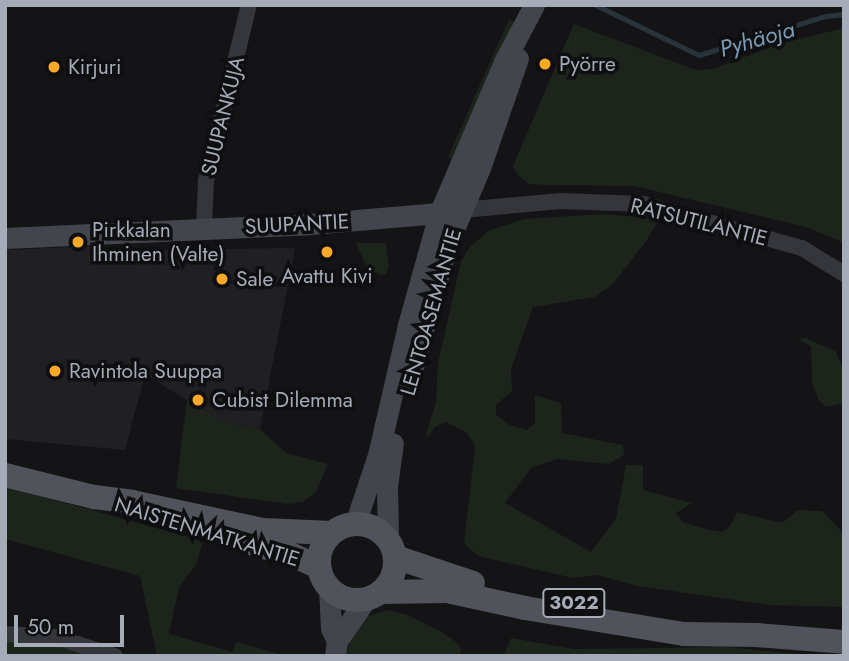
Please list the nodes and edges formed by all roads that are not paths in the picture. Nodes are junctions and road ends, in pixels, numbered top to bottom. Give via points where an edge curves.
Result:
1 (249, 5) edge
2 (533, 8) edge
3 (462, 210) junction
4 (439, 214) junction
5 (204, 227) junction
6 (5, 237) edge
7 (844, 274) edge
8 (5, 475) edge
9 (94, 497) junction
10 (355, 524) junction
11 (332, 533) junction
12 (392, 548) junction
13 (324, 578) junction
14 (373, 596) junction
15 (5, 634) edge
16 (756, 635) junction
17 (844, 642) edge
18 (336, 648) edge
19 (115, 656) edge

1 - 5 street, SUUPANKUJA via 206,181
2 - 3 main road, LENTOASEMANTIE via 506,96
2 - 4 main road, LENTOASEMANTIE via 504,62
3 - 4 main road, SUUPANTIE
3 - 7 street, RATSUTILANTIE via 561,201 643,204 802,248
3 - 12 main road, LENTOASEMANTIE via 446,248 390,456 387,486
4 - 5 main road, SUUPANTIE
4 - 10 main road, LENTOASEMANTIE via 378,454
5 - 6 main road, SUUPANTIE
8 - 9 main road, NAISTENMATKANTIE / 3022
9 - 11 main road, NAISTENMATKANTIE / 3022 via 263,530
9 - 13 main road, NAISTENMATKANTIE / 3022 via 285,552
10 - 11 main road, 3022
10 - 12 main road, 3022 via 374,527
11 - 13 main road via 321,548
12 - 14 main road via 393,575
12 - 16 main road, 3022 via 477,584
13 - 14 main road, 3022 via 347,599
13 - 18 main road
14 - 16 main road, 3022 via 447,591 684,634
14 - 18 main road
15 - 19 street via 56,637
16 - 17 main road, 3022

